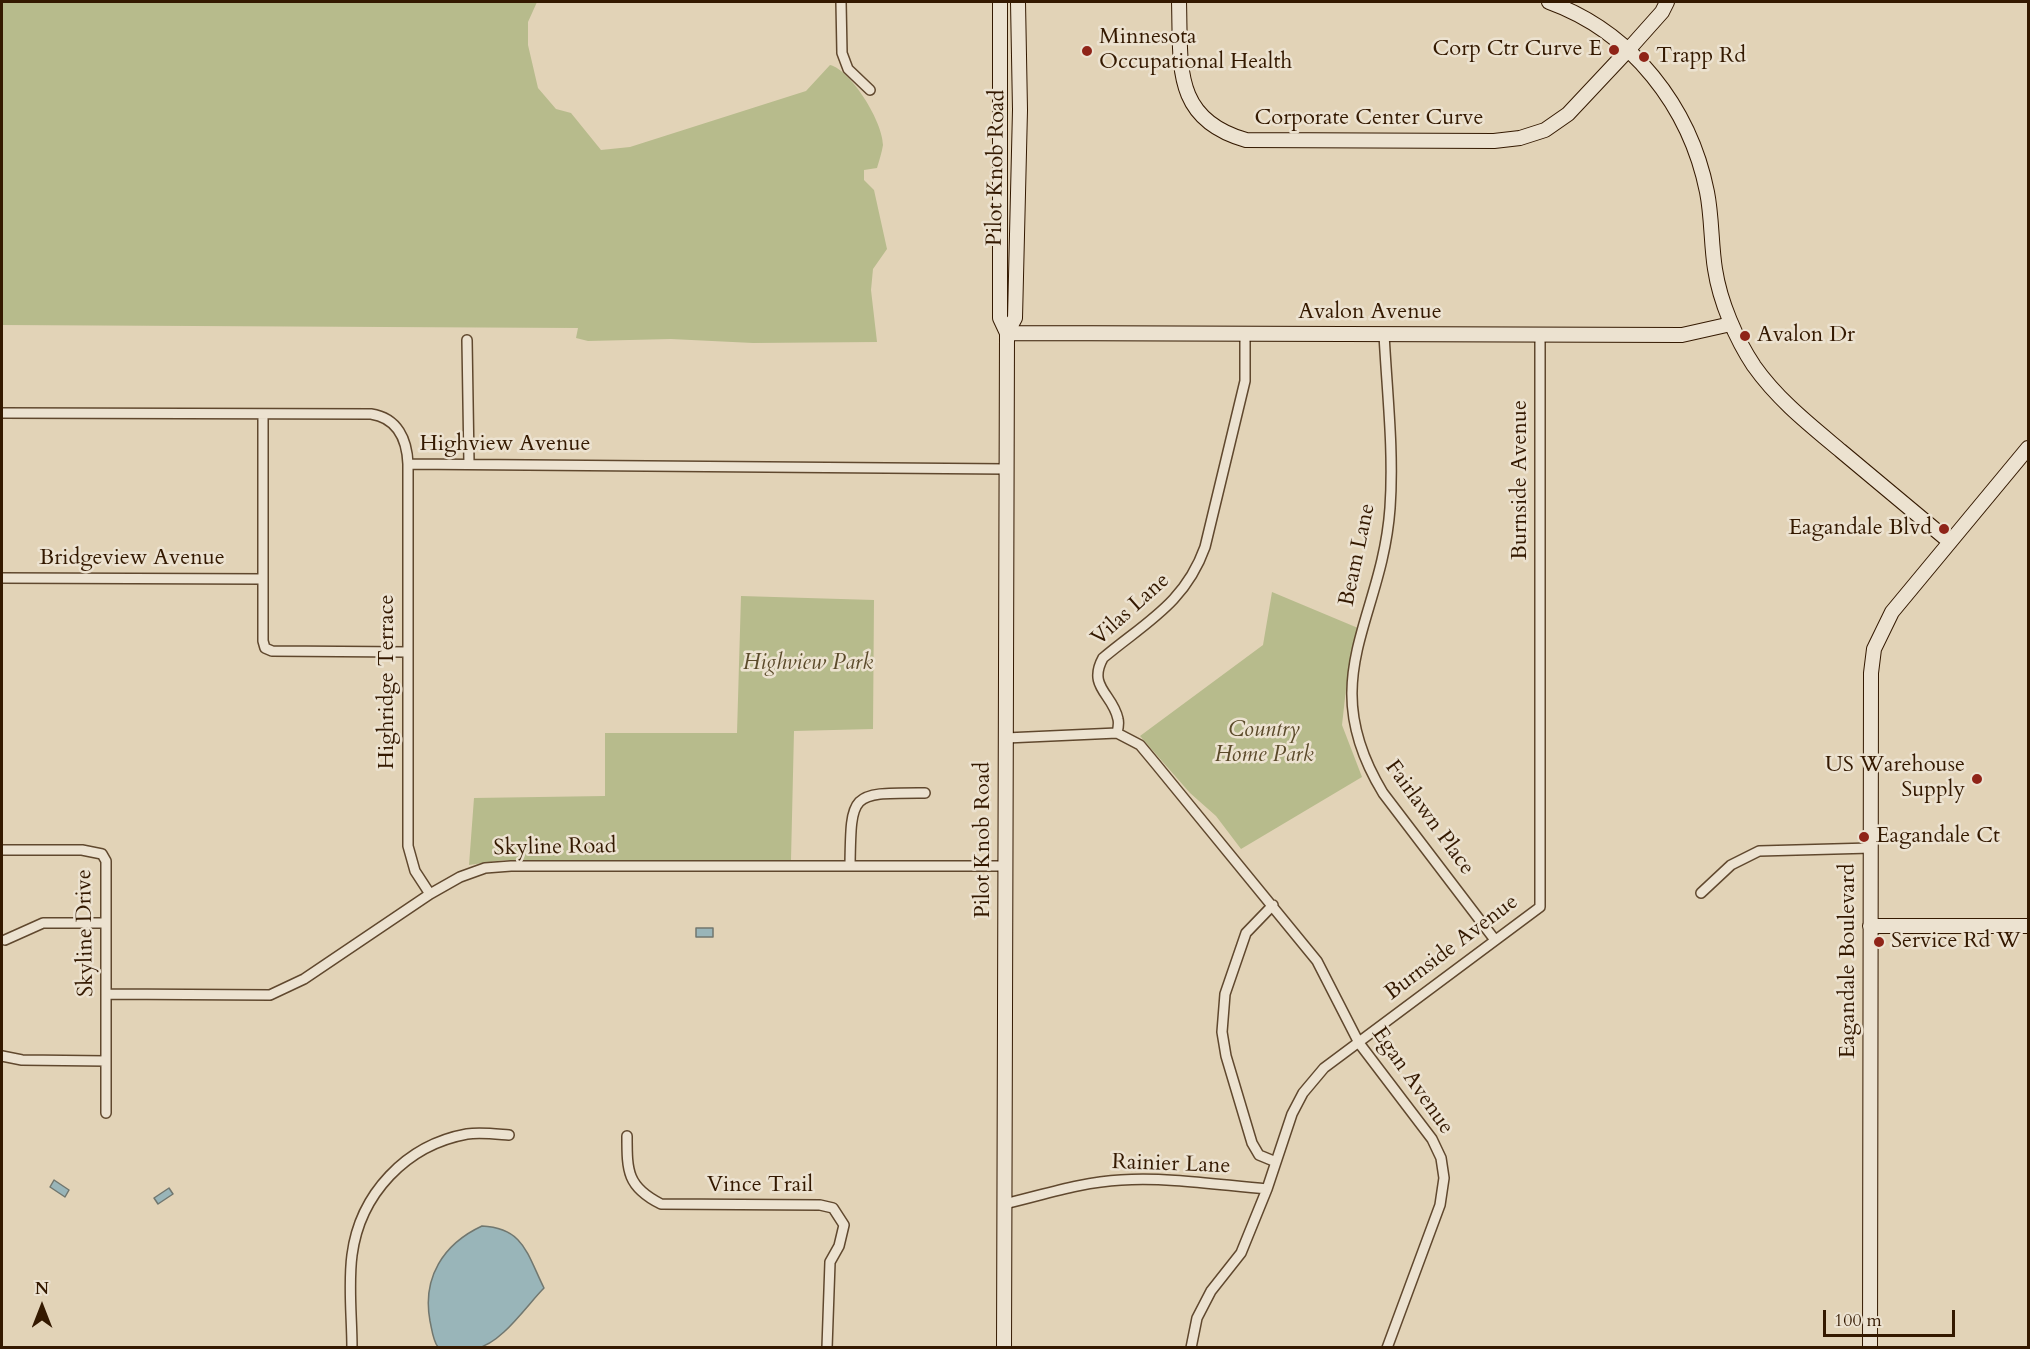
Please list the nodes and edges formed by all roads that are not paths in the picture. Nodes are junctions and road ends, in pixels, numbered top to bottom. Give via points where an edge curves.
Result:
1 (841, 2) edge
2 (1000, 2) edge
3 (1018, 2) edge
4 (1179, 2) edge
5 (1549, 2) edge
6 (1667, 2) edge
7 (1629, 49) junction
8 (870, 90) dead end
9 (999, 251) junction
10 (1017, 251) junction
11 (1731, 324) junction
12 (1007, 333) junction
13 (1245, 334) junction
14 (1384, 334) junction
15 (1540, 335) junction
16 (468, 340) dead end
17 (2, 412) edge
18 (262, 414) junction
19 (2028, 448) edge
20 (408, 464) junction
21 (470, 464) junction
22 (1006, 469) junction
23 (1950, 542) junction
24 (2, 578) edge
25 (262, 579) junction
26 (408, 652) junction
27 (1351, 710) joint
28 (1117, 733) junction
29 (1006, 738) junction
30 (925, 793) dead end
31 (1871, 848) junction
32 (2, 850) edge
33 (850, 865) junction
34 (1005, 866) junction
35 (1701, 893) dead end
36 (430, 894) junction
37 (1273, 905) junction
38 (106, 923) junction
39 (1870, 926) junction
40 (2028, 926) edge
41 (5, 940) dead end
42 (1495, 940) junction
43 (106, 994) junction
44 (1359, 1043) junction
45 (2, 1056) edge
46 (106, 1061) junction
47 (106, 1113) dead end
48 (509, 1135) dead end
49 (627, 1136) dead end
50 (1276, 1162) junction
51 (1267, 1189) junction
52 (1004, 1204) junction
53 (352, 1347) edge
54 (827, 1347) edge
55 (1004, 1347) edge
56 (1191, 1347) edge
57 (1387, 1347) edge
58 (1870, 1347) edge

1 - 8 street via 842,53 848,69
2 - 9 street, Pilot Knob Road
3 - 10 street, Pilot Knob Road
4 - 7 street, Corporate Center Curve via 1180,68 1186,94 1210,125 1246,140 1520,138 1545,130 1568,114
5 - 7 street via 1568,8
6 - 7 street, Corporate Center Curve
7 - 11 street via 1668,94 1695,148 1707,194 1715,272
9 - 10 street
9 - 12 street, Pilot Knob Road via 1000,318
10 - 12 street, Pilot Knob Road via 1015,318
11 - 15 street, Avalon Avenue via 1682,335
11 - 23 street via 1754,366 1788,406
12 - 13 street, Avalon Avenue
12 - 22 street, Pilot Knob Road
13 - 14 street, Avalon Avenue
13 - 28 street, Vilas Lane via 1245,381 1198,568 1171,604 1103,658 1097,669 1099,684 1119,719
14 - 15 street, Avalon Avenue
14 - 27 street, Beam Lane via 1390,509 1384,549 1357,648
15 - 42 street, Burnside Avenue via 1540,907
16 - 21 street
17 - 18 street, Highview Avenue
18 - 20 street, Highview Avenue via 383,416 403,435
18 - 25 street
19 - 23 street, Eagandale Boulevard
20 - 21 street, Highview Avenue
20 - 26 street, Highridge Terrace
21 - 22 street, Highview Avenue
22 - 29 street, Pilot Knob Road
23 - 31 street, Eagandale Boulevard via 1892,612 1874,649
24 - 25 street, Bridgeview Avenue
25 - 26 street via 265,648
26 - 36 street, Highridge Terrace via 408,846 415,871
27 - 42 street, Fairlawn Place via 1359,746 1383,793
28 - 29 street
28 - 37 street, Egan Avenue via 1140,745
29 - 34 street, Pilot Knob Road
30 - 33 street via 876,793 859,800 851,817
31 - 35 street via 1759,851 1731,865
31 - 39 street, Eagandale Boulevard
32 - 38 street, Skyline Drive via 82,850 102,854 106,861
33 - 34 street, Skyline Road
33 - 36 street, Skyline Road via 511,866 477,871
34 - 52 street, Pilot Knob Road
36 - 43 street, Skyline Road via 304,979 270,995
37 - 44 street, Egan Avenue via 1317,961
37 - 50 street via 1246,933 1226,994 1222,1032 1252,1143 1259,1155
38 - 41 street via 43,923
38 - 43 street, Skyline Drive
39 - 40 street
39 - 58 street, Eagandale Boulevard
42 - 44 street, Burnside Avenue
43 - 46 street, Skyline Drive
44 - 50 street, Burnside Avenue via 1324,1068 1303,1093
44 - 57 street, Egan Avenue via 1432,1139 1441,1158 1444,1178 1440,1205
45 - 46 street via 22,1060
46 - 47 street, Skyline Drive
48 - 53 street via 468,1134 430,1145 396,1167 371,1198 358,1226 352,1257
49 - 54 street, Vince Trail via 630,1178 647,1197 661,1204 833,1208 844,1225 830,1262
50 - 51 street, Burnside Avenue
51 - 52 street, Rainier Lane via 1120,1180 1080,1185
51 - 56 street, Burnside Avenue via 1241,1253 1211,1291 1197,1318
52 - 55 street, Pilot Knob Road

